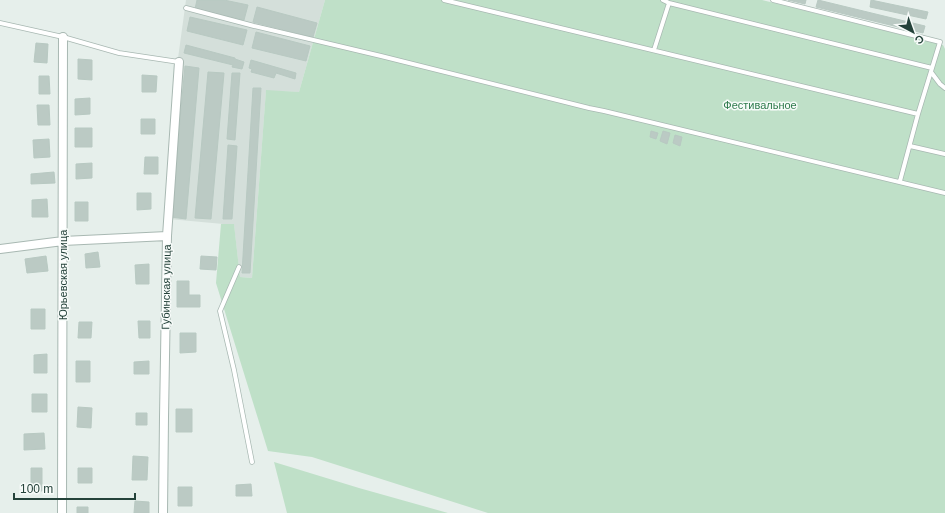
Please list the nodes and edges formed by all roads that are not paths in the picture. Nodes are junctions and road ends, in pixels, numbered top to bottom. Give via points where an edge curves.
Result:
1 (444, 0) edge
2 (663, 0) edge
3 (773, 0) edge
4 (669, 3) junction
5 (186, 8) dead end
6 (0, 23) edge
7 (63, 37) junction
8 (654, 50) junction
9 (179, 62) joint
10 (932, 70) junction
11 (945, 88) edge
12 (918, 114) junction
13 (910, 146) junction
14 (945, 154) edge
15 (900, 181) junction
16 (945, 193) edge
17 (167, 236) junction
18 (63, 241) junction
19 (0, 249) edge
20 (239, 267) dead end
21 (252, 462) dead end
22 (62, 513) edge
23 (163, 513) edge

1 - 8 lane
2 - 4 lane
3 - 10 lane via 940,42
4 - 8 lane
4 - 10 lane
5 - 15 lane via 589,108
6 - 7 lane
7 - 9 lane via 119,52
7 - 18 street, Юрьевская улица
8 - 12 lane
9 - 17 street, Губинская улица
10 - 11 lane
10 - 12 lane
12 - 13 lane
13 - 14 lane
13 - 15 lane
15 - 16 lane
17 - 18 street
17 - 23 street, Губинская улица
18 - 19 street
18 - 22 street, Юрьевская улица
20 - 21 lane via 220,311

